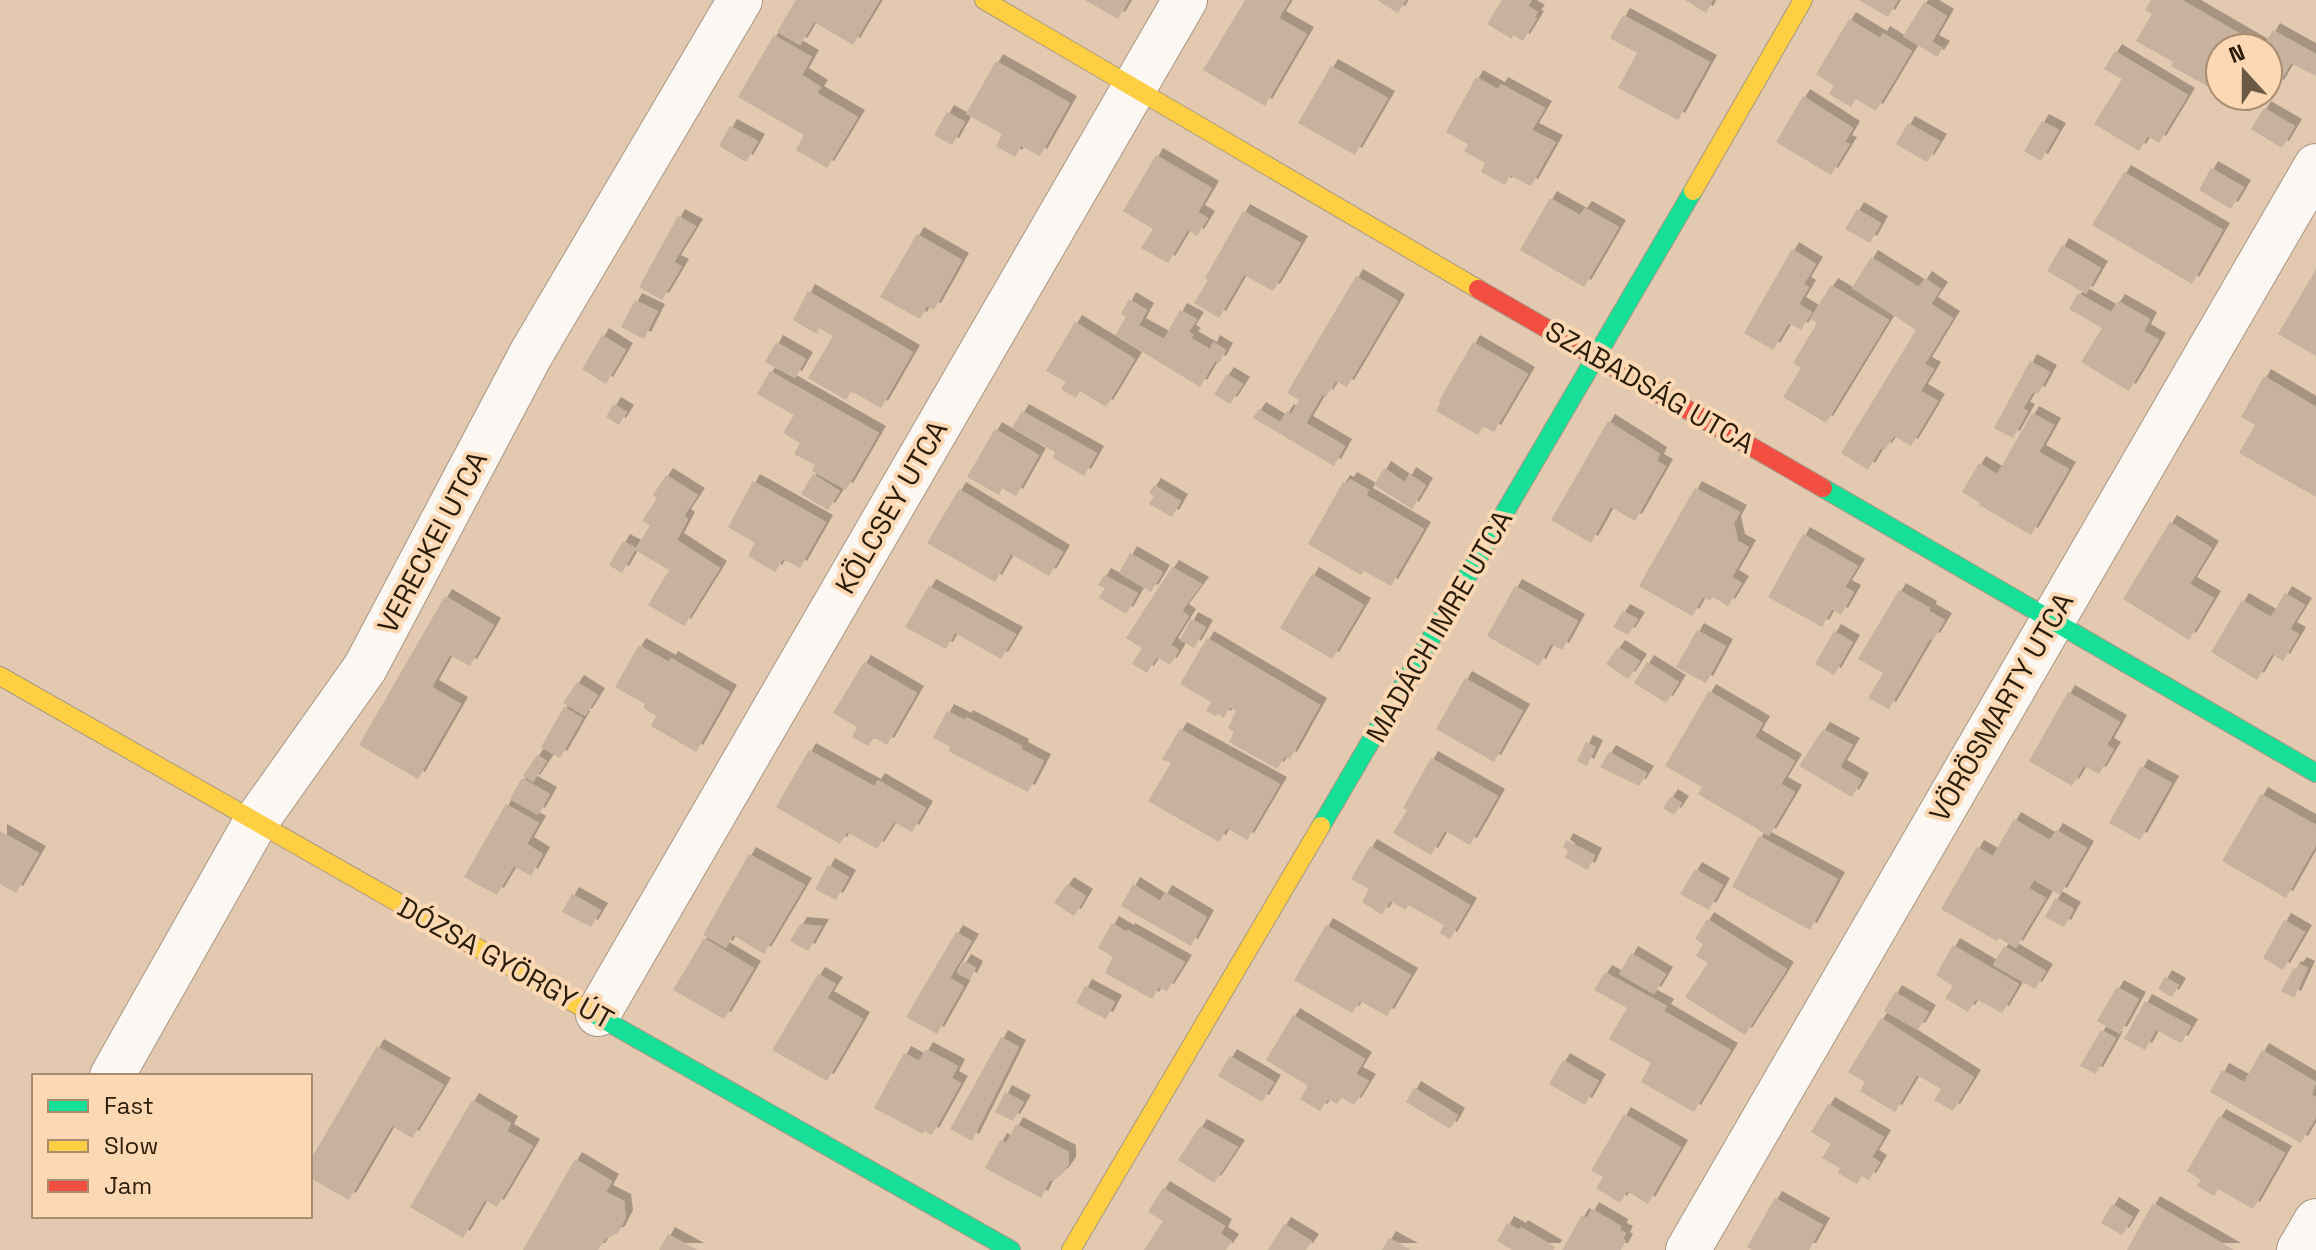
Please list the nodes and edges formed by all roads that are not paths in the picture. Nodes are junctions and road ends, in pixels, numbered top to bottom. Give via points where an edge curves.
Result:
1 (740, 0) edge
2 (984, 0) edge
3 (1185, 0) edge
4 (1803, 0) edge
5 (1133, 89) junction
6 (2316, 166) edge
7 (1598, 356) junction
8 (2050, 621) junction
9 (0, 676) edge
10 (2316, 773) edge
11 (255, 823) junction
12 (598, 1014) junction
13 (113, 1074) edge
14 (2316, 1221) edge
15 (1011, 1250) edge
16 (1071, 1250) edge
17 (1688, 1250) edge
18 (2299, 1250) edge

1 - 11 street, VERECKEI UTCA via 531,354 365,668
2 - 5 street, SZABADSÁG UTCA
3 - 5 street, KÖLCSEY UTCA
4 - 7 street, MADÁCH IMRE UTCA
5 - 7 street, SZABADSÁG UTCA
5 - 12 street, KÖLCSEY UTCA
6 - 8 street, VÖRÖSMARTY UTCA
7 - 8 street, SZABADSÁG UTCA
7 - 16 street, MADÁCH IMRE UTCA
8 - 10 street, SZABADSÁG UTCA
8 - 17 street, VÖRÖSMARTY UTCA
9 - 11 street, DÓZSA GYÖRGY ÚT
11 - 12 street, DÓZSA GYÖRGY ÚT
11 - 13 street, VERECKEI UTCA
12 - 15 street, DÓZSA GYÖRGY ÚT
14 - 18 street

